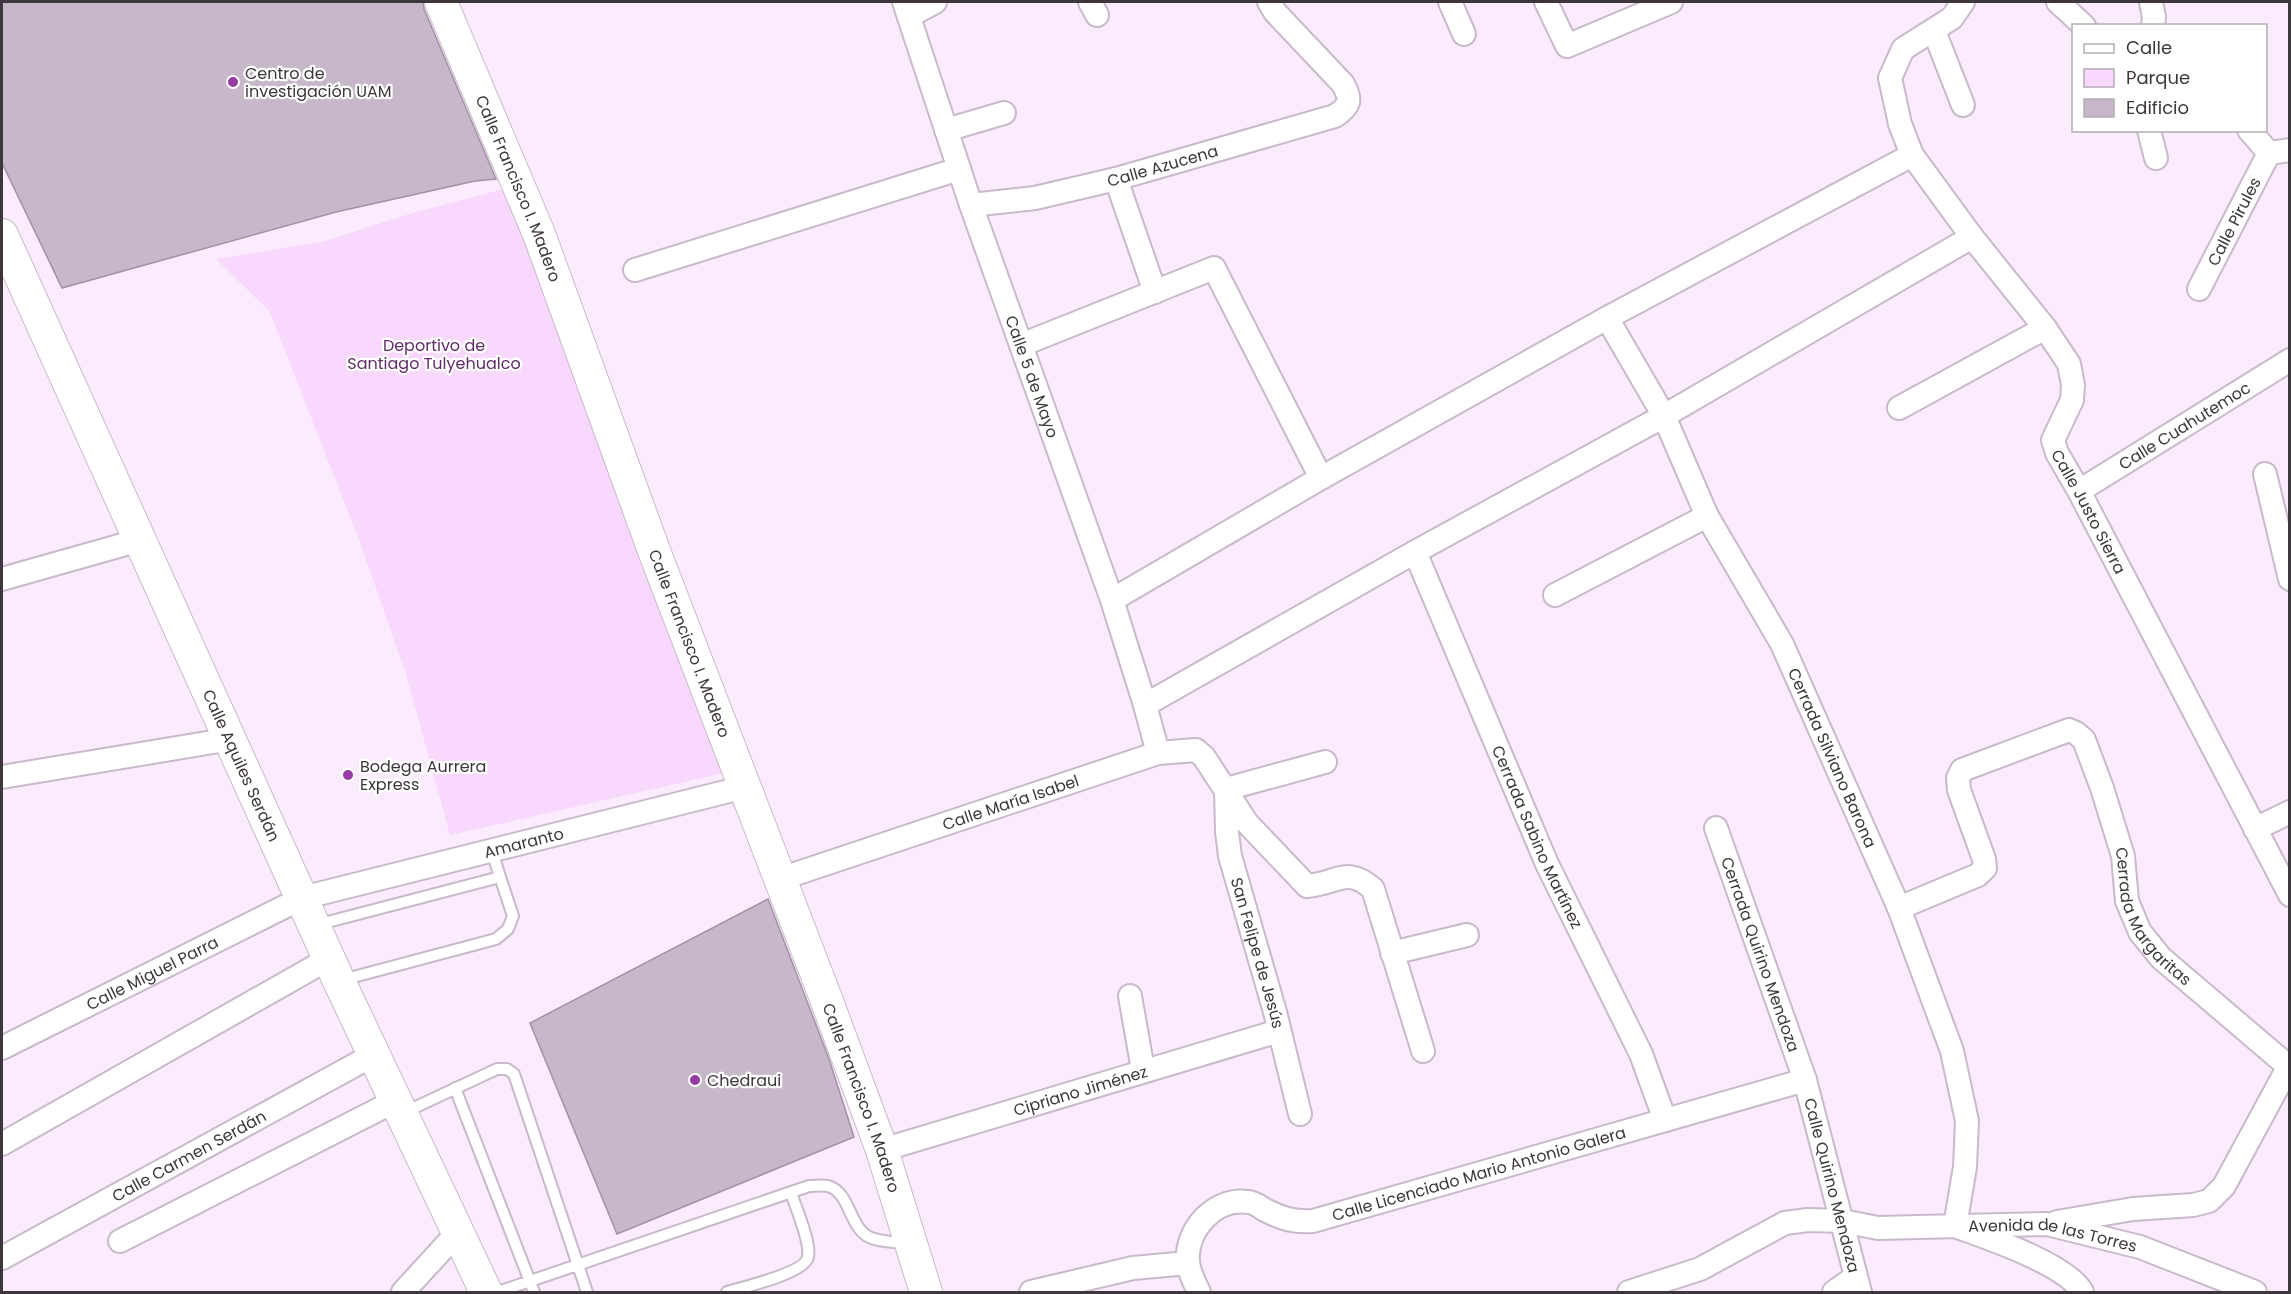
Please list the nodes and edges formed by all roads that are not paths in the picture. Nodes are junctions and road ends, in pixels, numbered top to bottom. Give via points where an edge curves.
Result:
1 (441, 2) edge
2 (935, 2) edge
3 (1450, 2) edge
4 (1546, 2) edge
5 (1671, 2) edge
6 (1963, 2) edge
7 (2058, 2) edge
8 (2151, 2) edge
9 (1277, 5) edge
10 (906, 8) edge
11 (2082, 24) edge
12 (2153, 24) edge
13 (1934, 31) junction
14 (1464, 34) dead end
15 (1963, 105) dead end
16 (1004, 113) dead end
17 (946, 130) junction
18 (2150, 132) edge
19 (2252, 132) edge
20 (2279, 152) edge
21 (1912, 154) junction
22 (2156, 158) dead end
23 (959, 169) junction
24 (1116, 178) junction
25 (971, 205) junction
26 (2, 235) edge
27 (1972, 237) junction
28 (634, 270) dead end
29 (2199, 289) dead end
30 (1155, 292) junction
31 (1607, 318) junction
32 (2045, 328) junction
33 (1021, 345) junction
34 (2289, 360) edge
35 (1899, 408) dead end
36 (1664, 416) junction
37 (2265, 474) dead end
38 (1321, 478) junction
39 (2079, 491) junction
40 (1707, 516) junction
41 (140, 540) junction
42 (1414, 552) junction
43 (2, 579) edge
44 (2289, 579) edge
45 (1555, 594) dead end
46 (1112, 600) junction
47 (1145, 705) junction
48 (231, 739) junction
49 (1158, 753) junction
50 (1324, 762) dead end
51 (2, 777) edge
52 (745, 787) junction
53 (1226, 789) junction
54 (2289, 812) edge
55 (1716, 828) dead end
56 (2255, 829) junction
57 (492, 851) junction
58 (500, 877) junction
59 (780, 879) junction
60 (2289, 895) edge
61 (1899, 908) junction
62 (308, 912) junction
63 (1467, 935) dead end
64 (1392, 953) junction
65 (334, 969) junction
66 (1130, 996) dead end
67 (1279, 1031) junction
68 (2, 1048) edge
69 (1422, 1051) dead end
70 (375, 1054) junction
71 (2289, 1065) edge
72 (1143, 1070) junction
73 (1806, 1080) junction
74 (455, 1088) junction
75 (400, 1106) junction
76 (1299, 1114) dead end
77 (1665, 1120) junction
78 (2, 1144) edge
79 (882, 1150) junction
80 (791, 1193) junction
81 (1842, 1221) junction
82 (2047, 1224) junction
83 (1955, 1226) junction
84 (459, 1231) junction
85 (120, 1241) dead end
86 (911, 1244) junction
87 (2, 1258) edge
88 (1188, 1263) junction
89 (578, 1266) junction
90 (529, 1282) junction
91 (1857, 1285) edge
92 (403, 1293) edge
93 (486, 1293) edge
94 (498, 1293) edge
95 (534, 1293) edge
96 (588, 1293) edge
97 (728, 1293) edge
98 (926, 1293) edge
99 (1031, 1293) edge
100 (1199, 1293) edge
101 (1629, 1293) edge
102 (1834, 1293) edge
103 (2082, 1293) edge
104 (2255, 1293) edge

1 - 52 main road, Calle Francisco I. Madero via 539,234
2 - 10 street
3 - 14 street
4 - 5 street via 1567,46
6 - 13 street, Calle Justo Sierra via 1952,18
7 - 11 street
8 - 12 street
9 - 24 street, Calle Azucena via 1343,84 1349,95 1348,105 1335,116
10 - 17 street, Calle 5 de Mayo
13 - 15 street
13 - 21 street, Calle Justo Sierra via 1903,49 1890,78 1900,124
16 - 17 street
17 - 23 street, Calle 5 de Mayo
18 - 22 street
19 - 20 street
20 - 29 street, Calle Pirules
21 - 27 street, Calle Justo Sierra
21 - 31 street
23 - 25 street, Calle 5 de Mayo
23 - 28 street
24 - 25 street, Calle Azucena via 1035,198
24 - 30 street
25 - 33 street, Calle 5 de Mayo
26 - 41 main road, Calle Aquiles Serdán
27 - 32 street, Calle Justo Sierra
27 - 36 street
30 - 33 street
30 - 38 street via 1214,267
31 - 36 street, Cerrada Silviano Barona
31 - 38 street
32 - 35 street
32 - 39 street, Calle Justo Sierra via 2069,364 2072,400 2053,441
33 - 46 street, Calle 5 de Mayo
34 - 39 street, Calle Cuahutemoc
36 - 40 street, Cerrada Silviano Barona
36 - 42 street
37 - 44 street
38 - 46 street
39 - 56 street, Calle Justo Sierra
40 - 45 street
40 - 61 street, Cerrada Silviano Barona via 1782,644
41 - 43 street
41 - 48 main road, Calle Aquiles Serdán
42 - 47 street
42 - 77 street, Cerrada Sabino Martínez via 1547,864 1641,1054
46 - 47 street, Calle 5 de Mayo
47 - 49 street, Calle 5 de Mayo
48 - 51 street
48 - 62 main road, Calle Aquiles Serdán
49 - 53 street, Calle María Isabel via 1196,750
49 - 59 street, Calle María Isabel
50 - 53 street
52 - 57 street, Amaranto
52 - 59 main road, Calle Francisco I. Madero
53 - 64 street via 1247,823 1307,886 1347,876 1362,879 1373,889
53 - 67 street, San Felipe de Jesús via 1230,856
54 - 56 street
55 - 73 street, Cerrada Quirino Mendoza
56 - 60 street, Calle Justo Sierra
57 - 58 lane
57 - 62 street, Amaranto
58 - 62 lane
58 - 65 lane via 513,916 508,929 496,939
59 - 79 main road, Calle Francisco I. Madero
61 - 71 street, Cerrada Margaritas via 1978,875 1985,868 1959,790 1962,770 2069,730 2084,740 2102,788 2123,856 2127,901 2140,932 2161,958
61 - 83 street, Cerrada Silviano Barona via 1952,1051 1967,1121 1965,1167
62 - 65 main road, Calle Aquiles Serdán
62 - 68 street, Calle Miguel Parra
63 - 64 street
64 - 69 street
65 - 70 main road, Calle Aquiles Serdán
65 - 78 street
66 - 72 street
67 - 72 street, Cipriano Jiménez
67 - 76 street, San Felipe de Jesús
70 - 75 main road, Calle Aquiles Serdán
70 - 87 street, Calle Carmen Serdán
71 - 82 street via 2224,1186 2209,1201
72 - 79 street, Cipriano Jiménez
73 - 77 street, Calle Licenciado Mario Antonio Galera
73 - 81 street, Calle Quirino Mendoza
74 - 75 lane
74 - 89 lane via 497,1069 514,1074
74 - 90 lane
75 - 84 main road, Calle Aquiles Serdán
75 - 85 street
77 - 88 street, Calle Licenciado Mario Antonio Galera via 1313,1221 1293,1222 1250,1202 1233,1203 1204,1217 1190,1239
79 - 86 main road, Calle Francisco I. Madero
80 - 86 lane via 809,1186 830,1187 842,1196 866,1236
80 - 89 lane
80 - 97 lane via 808,1260 779,1276
81 - 83 street, Avenida de las Torres via 1878,1228
81 - 91 street, Calle Quirino Mendoza
81 - 101 street, Avenida de las Torres via 1785,1223 1700,1269
82 - 83 street, Avenida de las Torres
82 - 104 street, Avenida de las Torres via 2140,1247
83 - 103 street via 2049,1265
84 - 92 street
84 - 93 main road, Calle Aquiles Serdán
86 - 98 main road, Calle Francisco I. Madero
88 - 99 street via 1133,1268
88 - 100 street
89 - 90 lane
89 - 96 lane
90 - 94 lane
90 - 95 lane
91 - 102 street

